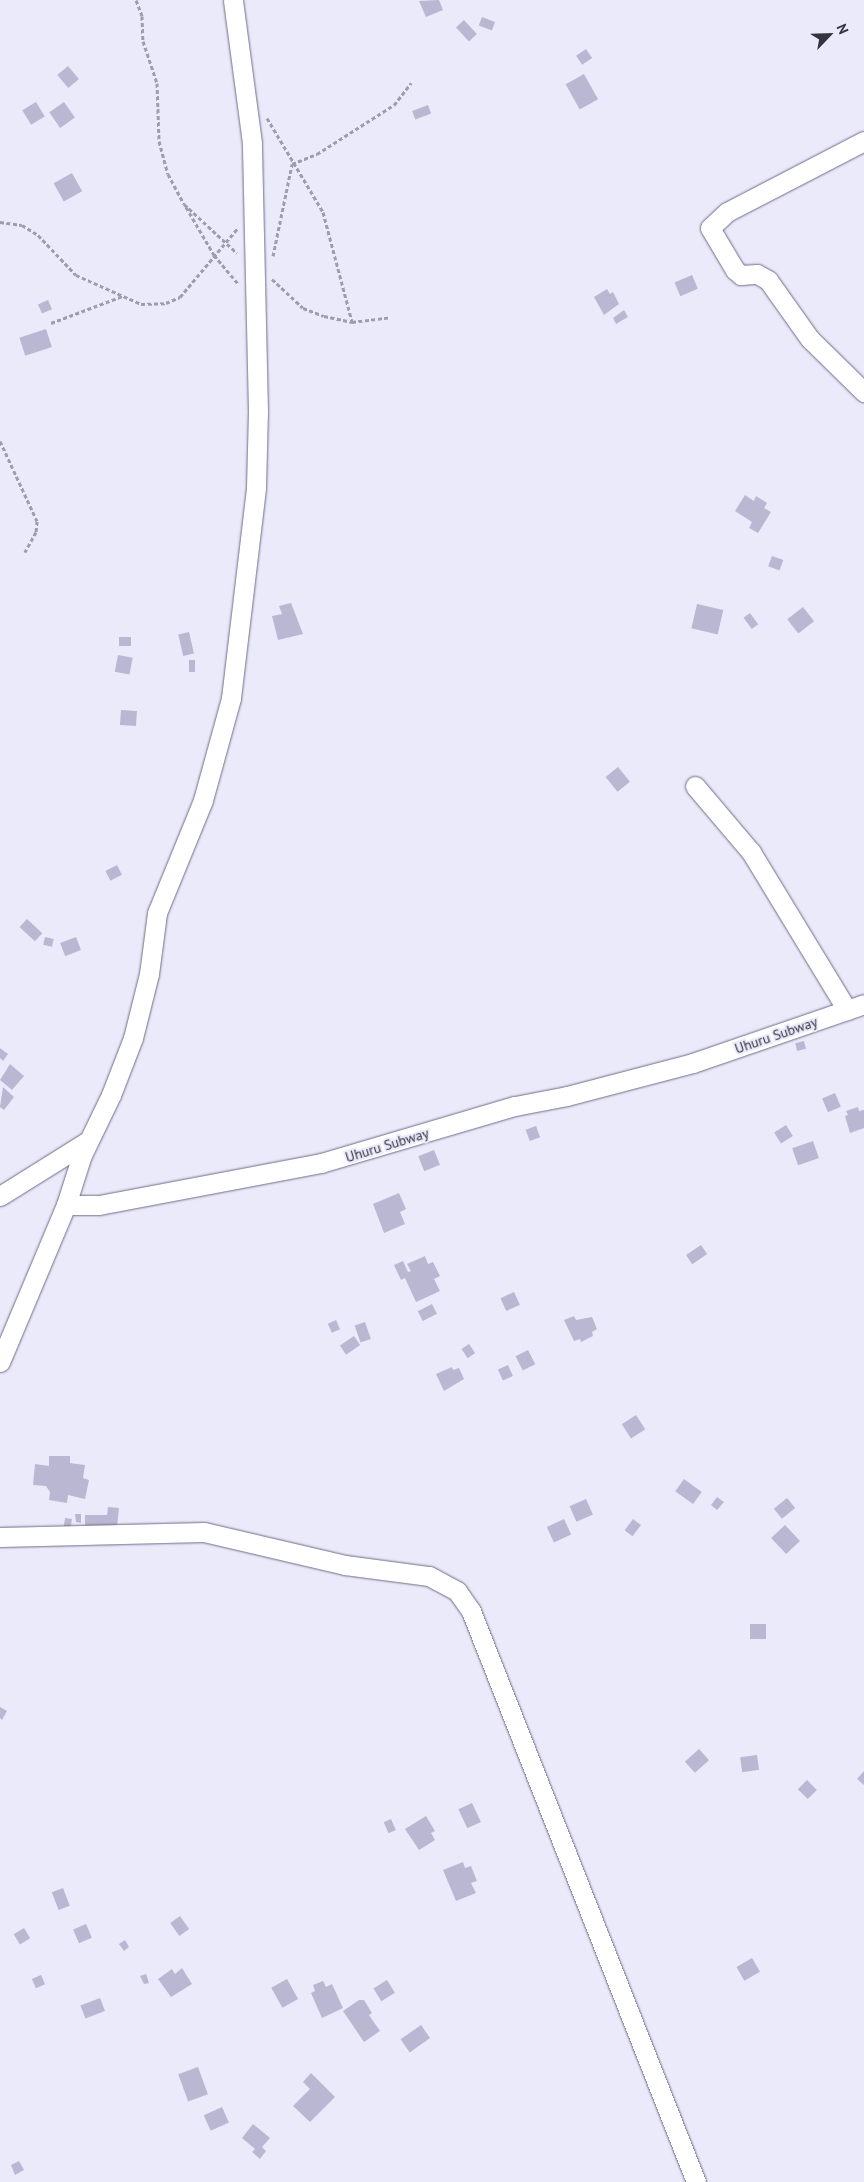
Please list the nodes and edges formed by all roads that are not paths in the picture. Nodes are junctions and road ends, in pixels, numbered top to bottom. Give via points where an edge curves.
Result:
1 (233, 0) edge
2 (864, 141) edge
3 (864, 392) edge
4 (694, 786) dead end
5 (856, 1007) edge
6 (88, 1141) junction
7 (0, 1196) edge
8 (66, 1205) junction
9 (0, 1362) edge
10 (0, 1536) edge
11 (696, 2182) edge

1 - 6 street via 252,144 253,302 258,391 256,486 247,584 228,715 203,800 157,913 149,974 138,1022 111,1095
2 - 3 street via 727,212 710,228 735,270 741,275 757,274 768,280 810,339
4 - 5 street via 751,852
5 - 8 street, Uhuru Subway via 693,1063 567,1096 514,1106 321,1164 99,1205
6 - 7 street
6 - 8 street
8 - 9 street
10 - 11 street via 204,1532 345,1565 419,1574 439,1580 457,1591 471,1611

